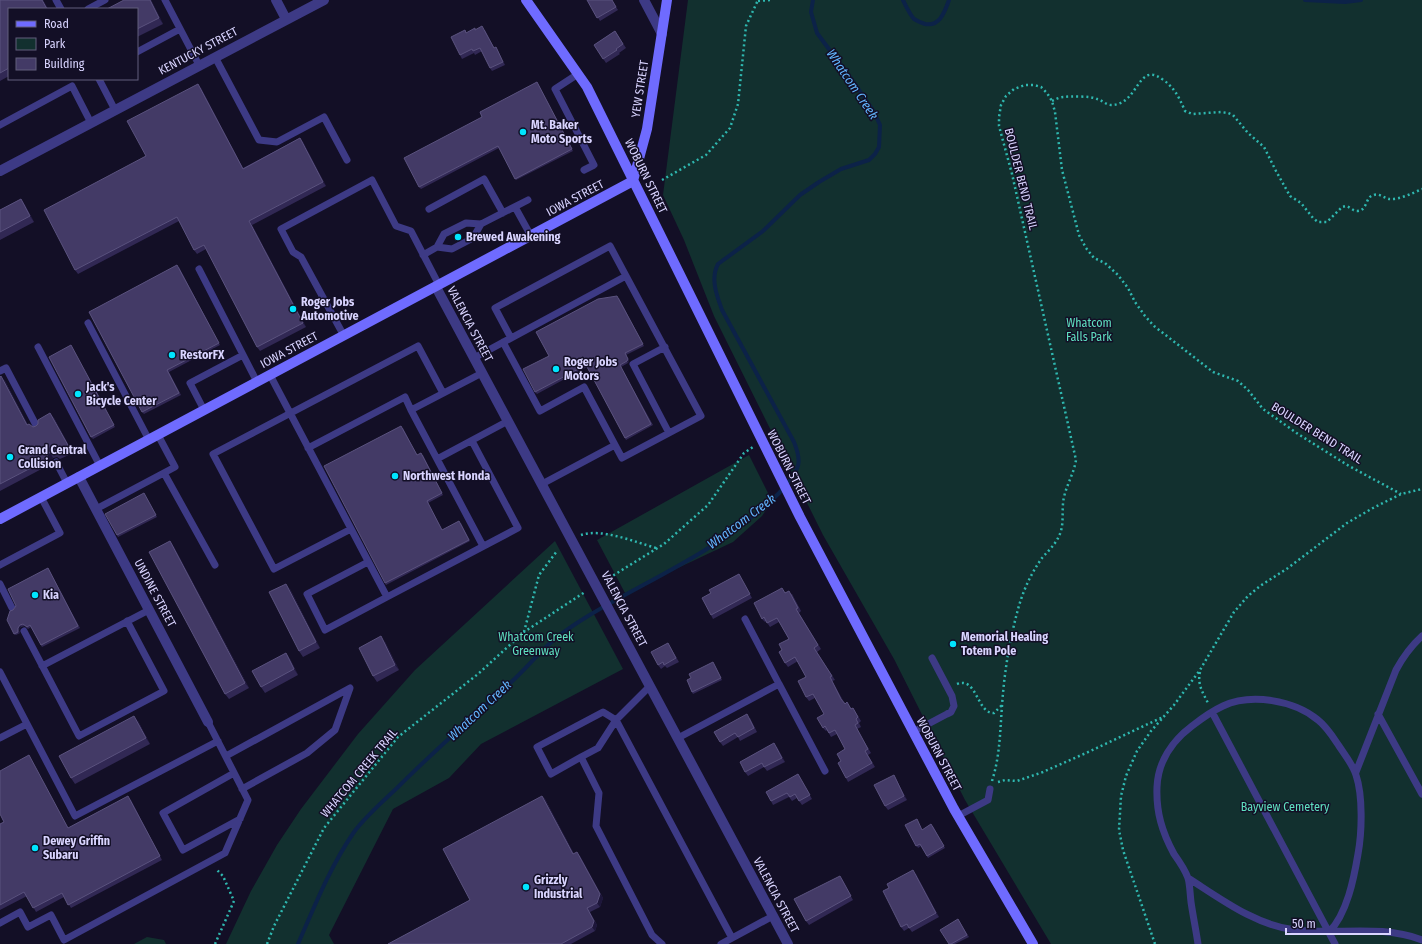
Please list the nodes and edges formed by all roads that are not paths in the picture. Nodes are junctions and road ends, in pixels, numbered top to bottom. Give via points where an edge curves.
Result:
1 (105, 0) edge
2 (165, 0) edge
3 (276, 0) edge
4 (324, 0) edge
5 (526, 0) edge
6 (644, 0) edge
7 (667, 0) edge
8 (90, 8) edge
9 (286, 19) junction
10 (180, 29) junction
11 (662, 34) junction
12 (138, 51) edge
13 (215, 57) junction
14 (199, 65) junction
15 (578, 74) junction
16 (100, 80) edge
17 (115, 110) junction
18 (91, 123) junction
19 (0, 124) edge
20 (347, 160) dead end
21 (584, 170) dead end
22 (0, 171) edge
23 (634, 181) junction
24 (528, 200) dead end
25 (515, 207) junction
26 (428, 209) dead end
27 (503, 213) junction
28 (481, 224) junction
29 (531, 236) junction
30 (437, 247) junction
31 (423, 255) junction
32 (198, 269) dead end
33 (626, 276) junction
34 (438, 286) junction
35 (88, 323) dead end
36 (344, 336) junction
37 (511, 338) junction
38 (503, 342) junction
39 (38, 347) dead end
40 (664, 347) junction
41 (243, 355) junction
42 (474, 358) junction
43 (0, 371) edge
44 (482, 373) junction
45 (270, 375) junction
46 (257, 382) junction
47 (443, 393) junction
48 (204, 410) junction
49 (411, 410) junction
50 (290, 414) junction
51 (508, 422) junction
52 (37, 427) edge
53 (669, 433) junction
54 (153, 437) junction
55 (472, 441) junction
56 (615, 445) junction
57 (308, 448) junction
58 (437, 459) junction
59 (56, 462) edge
60 (100, 466) junction
61 (164, 473) junction
62 (79, 477) junction
63 (67, 483) junction
64 (542, 484) junction
65 (41, 497) junction
66 (96, 510) junction
67 (0, 519) edge
68 (351, 529) junction
69 (483, 546) junction
70 (368, 562) junction
71 (0, 565) edge
72 (215, 565) dead end
73 (0, 584) edge
74 (387, 597) junction
75 (12, 608) edge
76 (149, 610) junction
77 (745, 619) dead end
78 (127, 622) junction
79 (24, 631) dead end
80 (1422, 636) edge
81 (932, 658) dead end
82 (42, 666) junction
83 (0, 672) edge
84 (779, 684) junction
85 (650, 686) junction
86 (1212, 712) junction
87 (1378, 714) junction
88 (616, 720) junction
89 (208, 722) joint
90 (27, 724) junction
91 (913, 732) junction
92 (0, 738) edge
93 (678, 738) junction
94 (218, 741) junction
95 (226, 756) junction
96 (581, 757) junction
97 (825, 771) dead end
98 (1356, 772) junction
99 (234, 773) junction
100 (242, 789) junction
101 (990, 789) road end
102 (1422, 794) edge
103 (958, 816) junction
104 (240, 819) junction
105 (1188, 878) junction
106 (773, 916) junction
107 (0, 922) edge
108 (1329, 932) junction
109 (732, 938) junction
110 (1422, 940) edge
111 (662, 944) edge
112 (724, 944) edge
113 (788, 944) edge
114 (1033, 944) edge
115 (1198, 944) edge
116 (1335, 944) edge

1 - 8 lane
2 - 10 lane
3 - 9 street
4 - 9 street, KENTUCKY STREET
5 - 15 street, WOBURN STREET
6 - 11 street
7 - 11 street, YEW STREET
9 - 13 street, KENTUCKY STREET
10 - 12 lane
10 - 14 lane
11 - 23 street, YEW STREET via 647,129
13 - 14 street, KENTUCKY STREET
13 - 20 lane via 259,140 277,142 324,117
14 - 17 street, KENTUCKY STREET
15 - 21 lane via 555,89 594,165
15 - 23 street, WOBURN STREET
16 - 17 lane
17 - 18 street, KENTUCKY STREET
18 - 19 lane via 72,86
18 - 22 street, KENTUCKY STREET
23 - 29 street, IOWA STREET
23 - 91 street, WOBURN STREET via 766,450
24 - 25 lane
25 - 27 lane
25 - 29 lane
26 - 27 lane via 484,179
27 - 28 lane
28 - 30 lane via 466,223 444,234
28 - 30 lane via 473,238 452,249
29 - 34 street, IOWA STREET
30 - 31 lane
31 - 34 lane
31 - 36 lane via 411,231 396,226 372,180 281,229 293,252 301,257
32 - 41 lane
33 - 37 lane
33 - 37 lane via 610,246 502,304 495,308
33 - 40 lane
34 - 36 street, IOWA STREET
34 - 42 street, VALENCIA STREET
35 - 54 lane
36 - 45 street, IOWA STREET
37 - 38 lane
38 - 42 lane
38 - 56 lane via 540,411 584,387
39 - 60 lane
40 - 53 lane via 633,364
40 - 53 lane via 701,416
41 - 46 lane
41 - 48 lane via 190,383
42 - 44 street, VALENCIA STREET
43 - 52 lane via 6,368
44 - 47 lane
44 - 51 street, VALENCIA STREET
45 - 46 street, IOWA STREET
45 - 50 lane
46 - 48 street, IOWA STREET
47 - 49 lane
47 - 50 lane via 418,346
48 - 54 street, IOWA STREET
49 - 57 lane via 404,397
49 - 58 lane
50 - 57 lane
50 - 68 lane via 213,454 274,569
51 - 55 lane
51 - 64 street, VALENCIA STREET
53 - 56 lane via 622,458
54 - 60 street, IOWA STREET
54 - 61 lane via 175,467
55 - 58 lane
55 - 69 lane via 518,528
56 - 64 lane
57 - 68 lane
58 - 69 lane
59 - 63 lane
60 - 62 street, IOWA STREET
61 - 66 lane
61 - 72 lane
62 - 63 street, IOWA STREET
62 - 66 street, UNDINE STREET
63 - 65 street, IOWA STREET
64 - 85 street, VALENCIA STREET
65 - 67 street, IOWA STREET
65 - 71 lane via 60,533
66 - 76 street, UNDINE STREET
68 - 70 lane
69 - 74 lane
70 - 74 lane
70 - 74 lane via 307,594 325,630
73 - 75 lane
76 - 78 lane
76 - 89 street, UNDINE STREET
77 - 84 lane
78 - 82 lane
78 - 82 lane via 164,692 79,736
79 - 82 lane
80 - 87 lane via 1409,649 1396,670
81 - 91 lane via 954,703 951,712
83 - 90 lane
84 - 93 lane
84 - 97 lane
85 - 88 lane
85 - 93 street, VALENCIA STREET
86 - 98 lane via 1245,700 1270,701 1296,708 1326,727
86 - 105 lane via 1188,728 1170,747 1159,771 1157,804 1160,822 1167,841
86 - 108 lane
87 - 98 lane
87 - 102 lane
88 - 96 lane via 598,748
88 - 96 lane via 603,712 537,747 551,774
88 - 109 lane
89 - 94 lane
90 - 92 lane
90 - 94 lane via 75,816
91 - 103 street, WOBURN STREET
93 - 106 street, VALENCIA STREET
94 - 95 lane
95 - 99 lane
95 - 100 lane via 350,688 335,730 307,753
96 - 111 lane via 599,793 596,826 652,934
98 - 108 lane via 1360,794 1359,849 1355,872 1340,919
99 - 100 lane
99 - 104 lane via 163,813 183,850
100 - 104 lane via 248,800
101 - 103 lane via 988,800
103 - 114 street, WOBURN STREET
104 - 107 lane via 225,853 64,940 51,915 28,927 20,912
105 - 108 lane via 1262,921 1293,930
105 - 115 lane
106 - 109 lane
106 - 113 street, VALENCIA STREET
108 - 110 lane via 1368,930 1403,934
108 - 116 lane
109 - 112 lane

